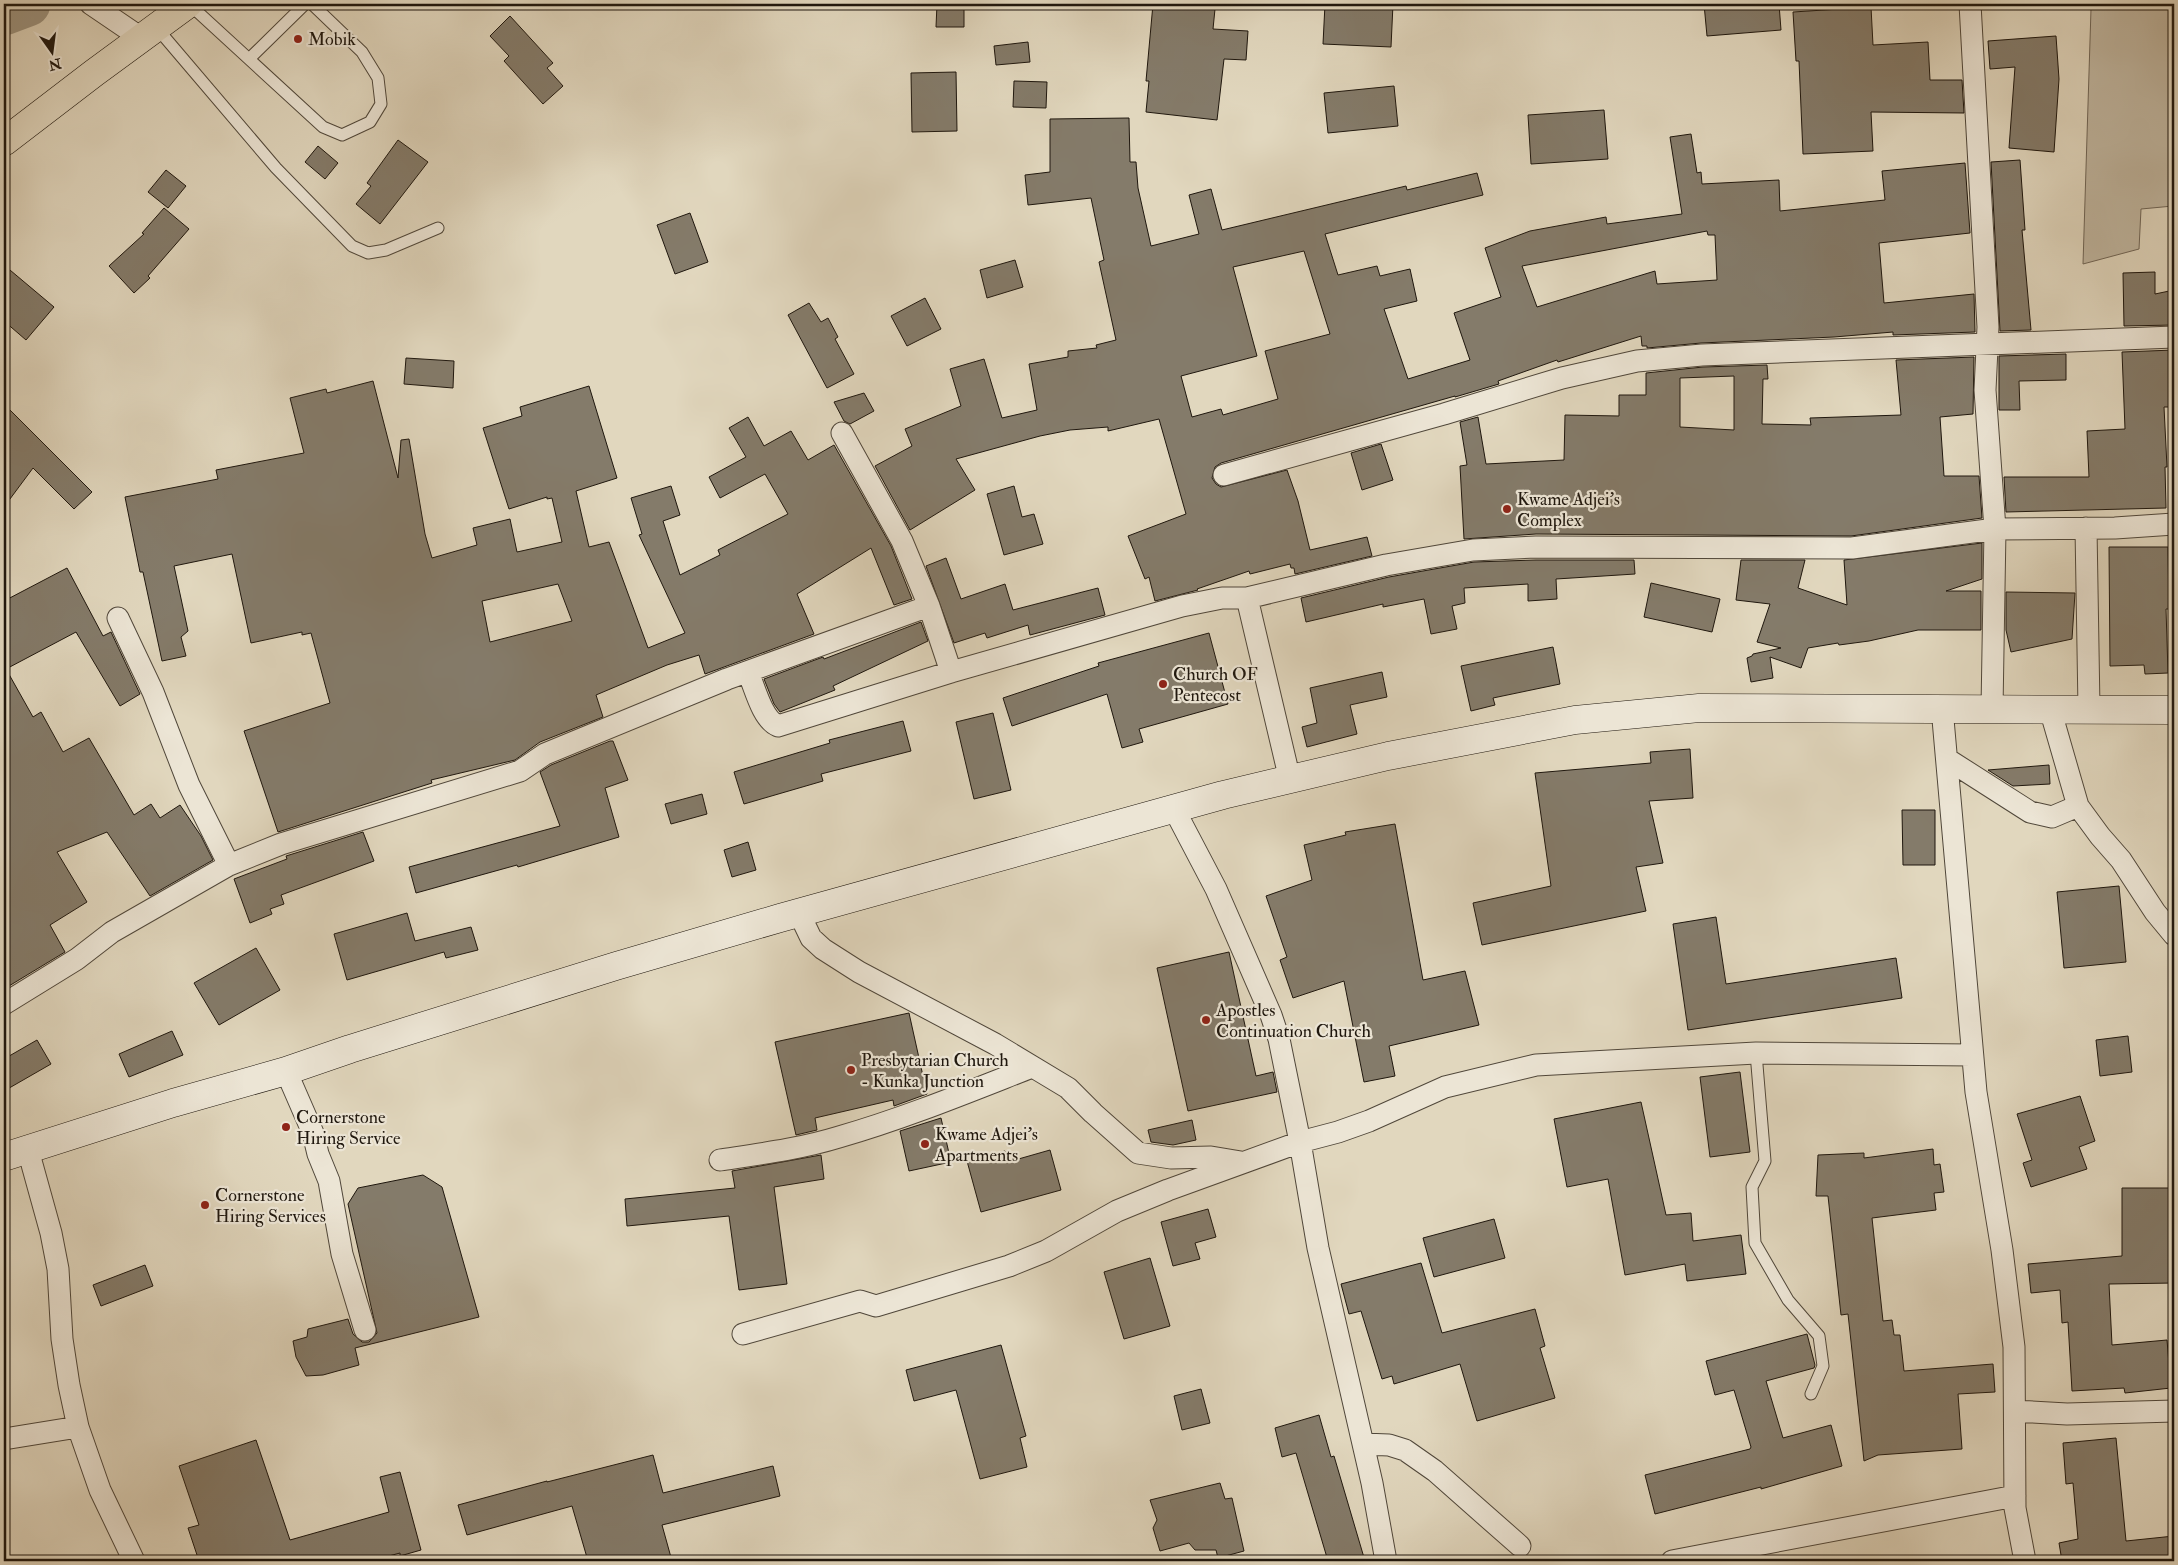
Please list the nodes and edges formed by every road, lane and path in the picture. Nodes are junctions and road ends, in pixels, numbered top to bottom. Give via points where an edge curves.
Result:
1 (91, 4) edge
2 (189, 4) edge
3 (305, 4) edge
4 (312, 4) edge
5 (1970, 4) edge
6 (149, 32) junction
7 (249, 59) junction
8 (4, 142) edge
9 (438, 228) dead end
10 (2174, 337) edge
11 (1986, 345) junction
12 (842, 433) dead end
13 (1224, 475) dead end
14 (2174, 524) edge
15 (2086, 528) junction
16 (1995, 529) junction
17 (1246, 598) junction
18 (929, 606) junction
19 (118, 618) dead end
20 (748, 672) junction
21 (951, 672) junction
22 (1942, 708) junction
23 (1992, 709) junction
24 (2050, 709) junction
25 (2089, 709) junction
26 (2174, 710) edge
27 (1947, 759) junction
28 (1290, 780) junction
29 (2078, 806) junction
30 (1174, 809) junction
31 (229, 865) junction
32 (799, 913) junction
33 (2174, 935) edge
34 (4, 1004) edge
35 (1756, 1053) junction
36 (1972, 1056) junction
37 (1032, 1067) junction
38 (286, 1071) junction
39 (1300, 1142) junction
40 (16, 1154) edge
41 (720, 1160) dead end
42 (1243, 1163) junction
43 (364, 1330) dead end
44 (743, 1334) dead end
45 (1811, 1394) dead end
46 (2015, 1411) junction
47 (2174, 1411) edge
48 (78, 1427) junction
49 (4, 1439) edge
50 (1363, 1444) junction
51 (2015, 1496) junction
52 (1520, 1546) dead end
53 (134, 1561) edge
54 (1386, 1561) edge
55 (1672, 1561) edge
56 (2025, 1561) edge

1 - 6 street
2 - 6 main road
2 - 7 lane
3 - 7 lane
4 - 7 lane via 362,52 378,78 381,104 370,122 342,135 323,127
5 - 11 street via 1988,326
6 - 8 main road
6 - 9 lane via 352,246 368,253 386,250
10 - 11 street
11 - 13 street via 1711,355 1637,362 1562,378
11 - 16 street via 1984,390
12 - 18 street via 902,541
14 - 15 street
15 - 16 street
15 - 25 street
16 - 17 street via 1852,548 1536,547 1473,550 1386,565
16 - 23 street
17 - 21 street via 1222,598 1182,606
17 - 28 street
18 - 20 street
18 - 21 street
19 - 31 street via 153,692 189,785
20 - 21 street via 765,715 778,726
20 - 31 street via 588,735 545,754 520,771 281,844
22 - 23 street
22 - 27 street
22 - 28 street via 1699,708 1646,712 1575,720 1388,756
23 - 24 street
24 - 25 street
24 - 29 street
25 - 26 street
27 - 29 street via 2030,812 2052,817
27 - 36 street
28 - 30 street
29 - 33 street
30 - 32 street
30 - 39 street via 1216,889 1271,1015
31 - 34 street via 112,932
32 - 37 street via 811,938 838,960
32 - 38 street via 607,969
35 - 36 street
35 - 39 street via 1536,1065 1444,1087 1338,1132
35 - 45 lane via 1765,1161 1752,1187 1755,1243 1788,1300 1819,1336 1823,1366
36 - 46 street via 2014,1347
37 - 41 street via 838,1138
37 - 42 street via 1068,1088 1138,1153 1171,1158 1211,1157
38 - 40 street via 173,1103
38 - 43 street via 313,1133 329,1181 342,1254
39 - 42 street
39 - 50 street via 1318,1248
40 - 48 street via 51,1232 58,1269 62,1339
42 - 44 street via 1117,1211 1046,1251 1009,1266 900,1300 876,1306 860,1300
46 - 47 street via 2067,1414
46 - 51 street
48 - 49 street
48 - 53 street via 100,1490
50 - 52 street via 1390,1445 1405,1450 1435,1471
50 - 54 street
51 - 55 street
51 - 56 street

